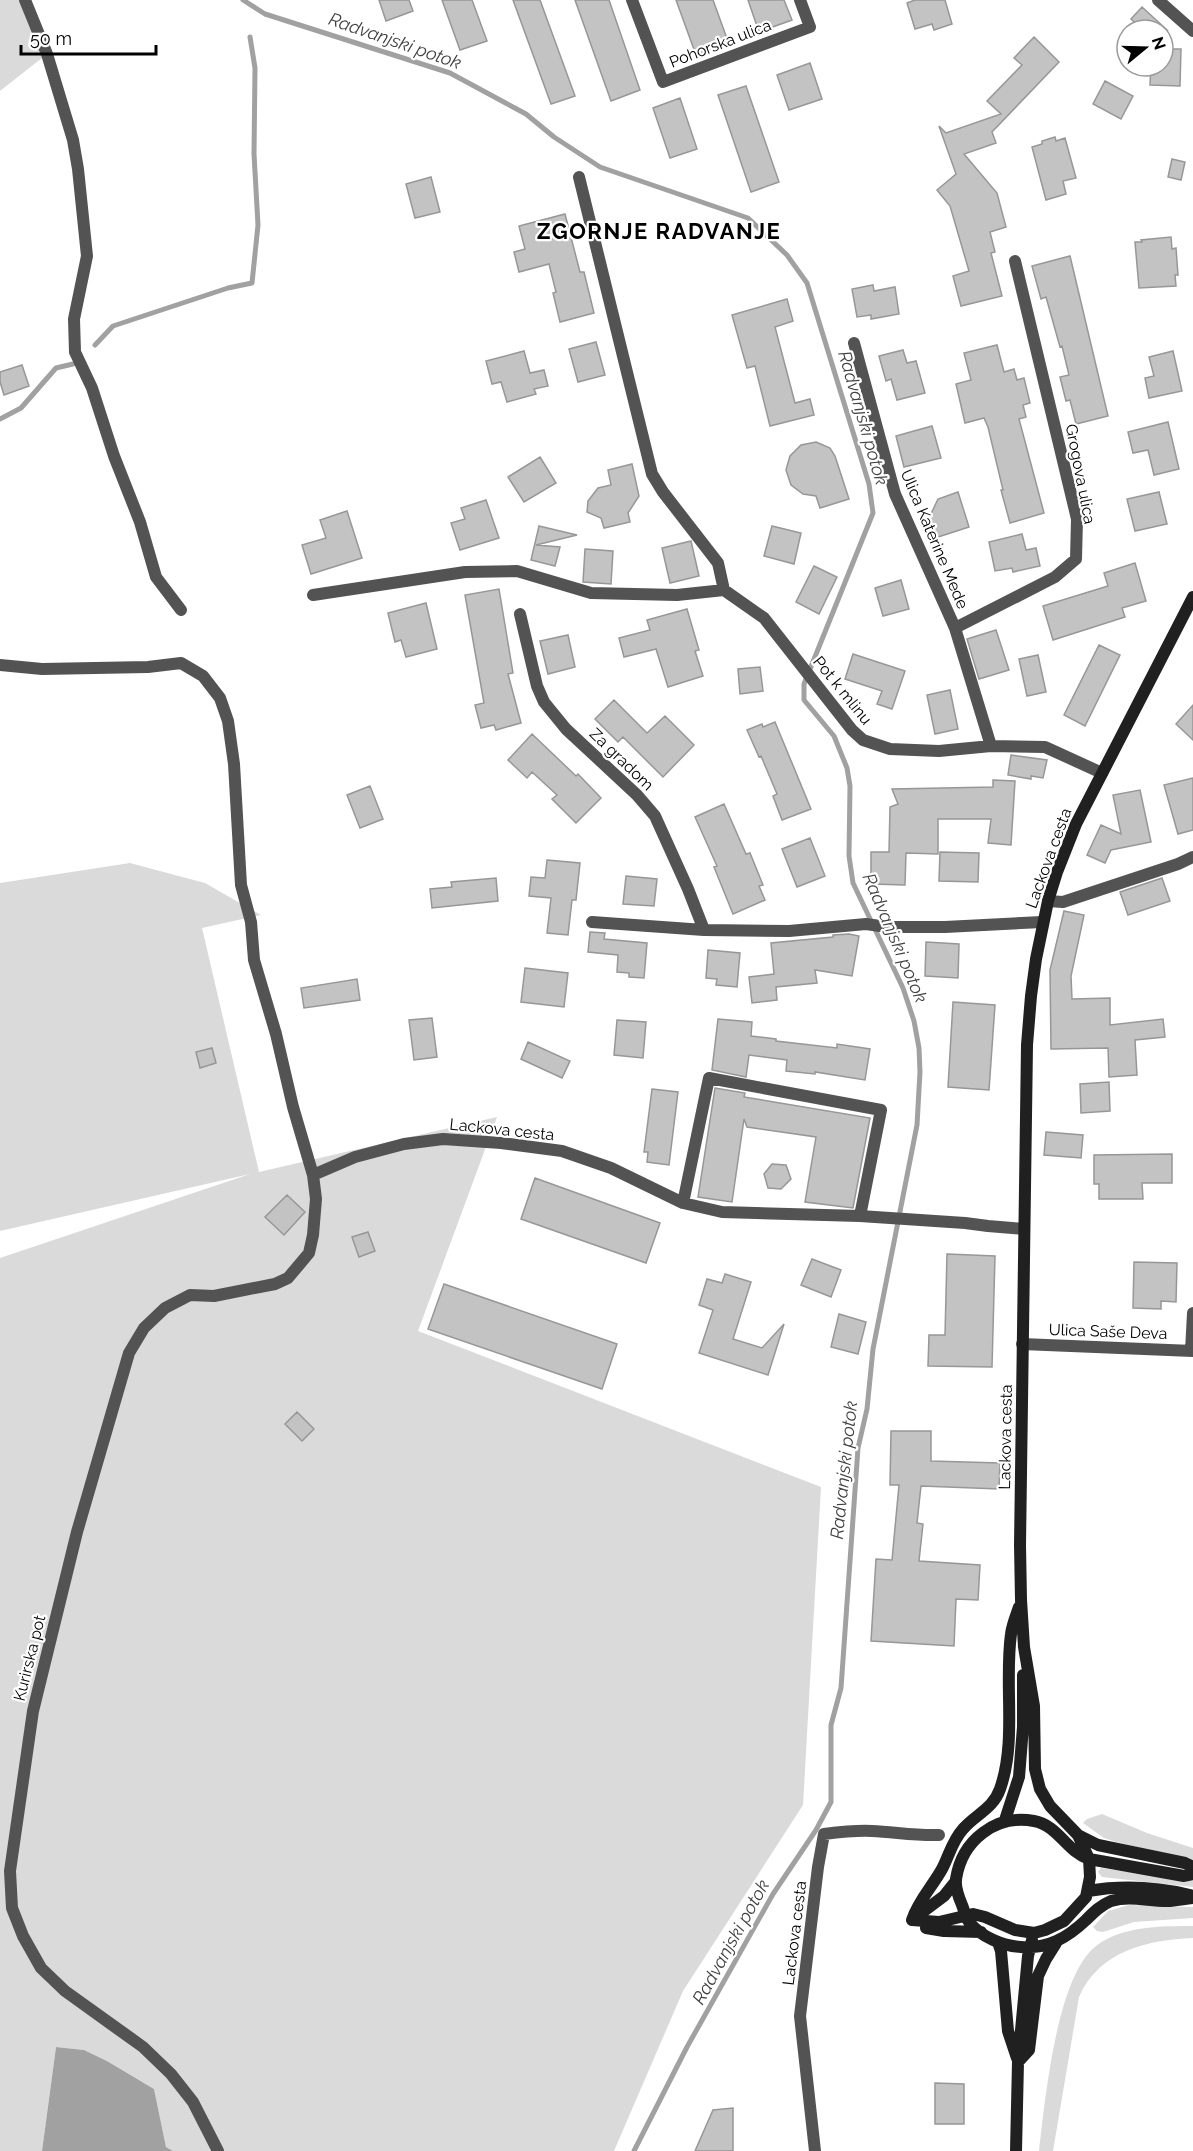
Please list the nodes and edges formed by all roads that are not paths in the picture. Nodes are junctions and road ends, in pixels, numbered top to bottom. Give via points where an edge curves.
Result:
1 (25, 0) edge
2 (632, 0) edge
3 (800, 0) edge
4 (1158, 0) edge
5 (1193, 32) edge
6 (579, 177) dead end
7 (1015, 261) dead end
8 (854, 343) dead end
9 (724, 591) junction
10 (313, 595) dead end
11 (1193, 597) edge
12 (181, 610) dead end
13 (520, 614) dead end
14 (955, 628) junction
15 (0, 665) edge
16 (991, 746) junction
17 (1102, 773) junction
18 (1193, 857) edge
19 (1048, 901) junction
20 (592, 922) dead end
21 (1042, 922) junction
22 (704, 930) junction
23 (313, 1175) junction
24 (683, 1203) junction
25 (860, 1216) junction
26 (1024, 1229) junction
27 (1193, 1313) edge
28 (1022, 1344) junction
29 (1192, 1351) edge
30 (1021, 1600) junction
31 (1024, 1647) junction
32 (1005, 1820) junction
33 (939, 1835) dead end
34 (1085, 1851) junction
35 (1193, 1867) edge
36 (1193, 1874) edge
37 (956, 1881) junction
38 (1087, 1894) junction
39 (1193, 1897) edge
40 (912, 1920) junction
41 (967, 1920) junction
42 (1039, 1932) junction
43 (1056, 1943) junction
44 (1002, 1946) junction
45 (1030, 1947) junction
46 (1018, 2062) junction
47 (218, 2151) edge
48 (815, 2151) edge
49 (1016, 2151) edge

1 - 12 street via 48,54 73,141 87,256 74,320 75,352 93,388 156,577
2 - 3 street, Pohorska ulica via 663,82 810,27
4 - 5 street
6 - 9 street via 652,474 718,563
7 - 14 street, Grogova ulica via 1077,519 1076,559 1055,577
8 - 14 street, Ulica Katerine Mede via 894,494
9 - 10 street via 677,595 591,593 517,571 465,572
9 - 16 street, Pot k mlinu via 764,618 863,740 890,749 939,751
11 - 17 street, Lackova cesta
13 - 22 street, Za gradom via 544,702 566,729 655,816
14 - 16 street, Ulica Katerine Mede
15 - 23 street, Kurirska pot via 42,669 181,663 203,676 220,698 228,722 241,885 251,922 254,960
16 - 17 street, Pot k mlinu via 1045,747
17 - 19 street, Lackova cesta via 1076,824
18 - 19 street via 1063,902
19 - 21 street, Lackova cesta
20 - 22 street
21 - 22 street via 945,927 866,924 789,931
21 - 26 street, Lackova cesta via 1028,1035
23 - 24 street, Lackova cesta via 355,1157 404,1144 443,1139 501,1143 562,1151 611,1168
23 - 47 street, Kurirska pot via 315,1218 309,1252 288,1278 214,1296 190,1295 158,1314 129,1353 77,1532 33,1711 10,1871 12,1908 22,1936 41,1968 65,1991 143,2047 171,2074 193,2102
24 - 25 street, Lackova cesta via 722,1212
24 - 25 street via 709,1078 881,1110
25 - 26 street, Lackova cesta
26 - 28 street, Lackova cesta
27 - 29 street
28 - 29 street, Ulica Saše Deva
28 - 30 street, Lackova cesta
30 - 31 street, Lackova cesta
30 - 40 street via 1011,1633 1010,1714 1005,1766 996,1800 963,1829
31 - 32 street via 1019,1777
31 - 34 street via 1034,1706 1035,1769 1040,1789 1050,1806 1078,1835
32 - 34 street via 1038,1821
32 - 37 street via 969,1845
33 - 48 street, Lackova cesta via 848,1830 824,1834 800,2016
34 - 35 street via 1117,1850
34 - 36 street via 1185,1876
34 - 38 street via 1090,1877
37 - 40 street via 944,1896
37 - 41 street
38 - 39 street via 1126,1887 1165,1889
38 - 42 street via 1064,1921
39 - 43 street via 1169,1901 1121,1899 1104,1904
40 - 41 street
41 - 42 street via 985,1917 1015,1930
41 - 44 street
42 - 45 street
43 - 45 street
43 - 46 street via 1038,1976 1029,2050
44 - 45 street
44 - 46 street via 1008,2031
45 - 46 street
46 - 49 street

